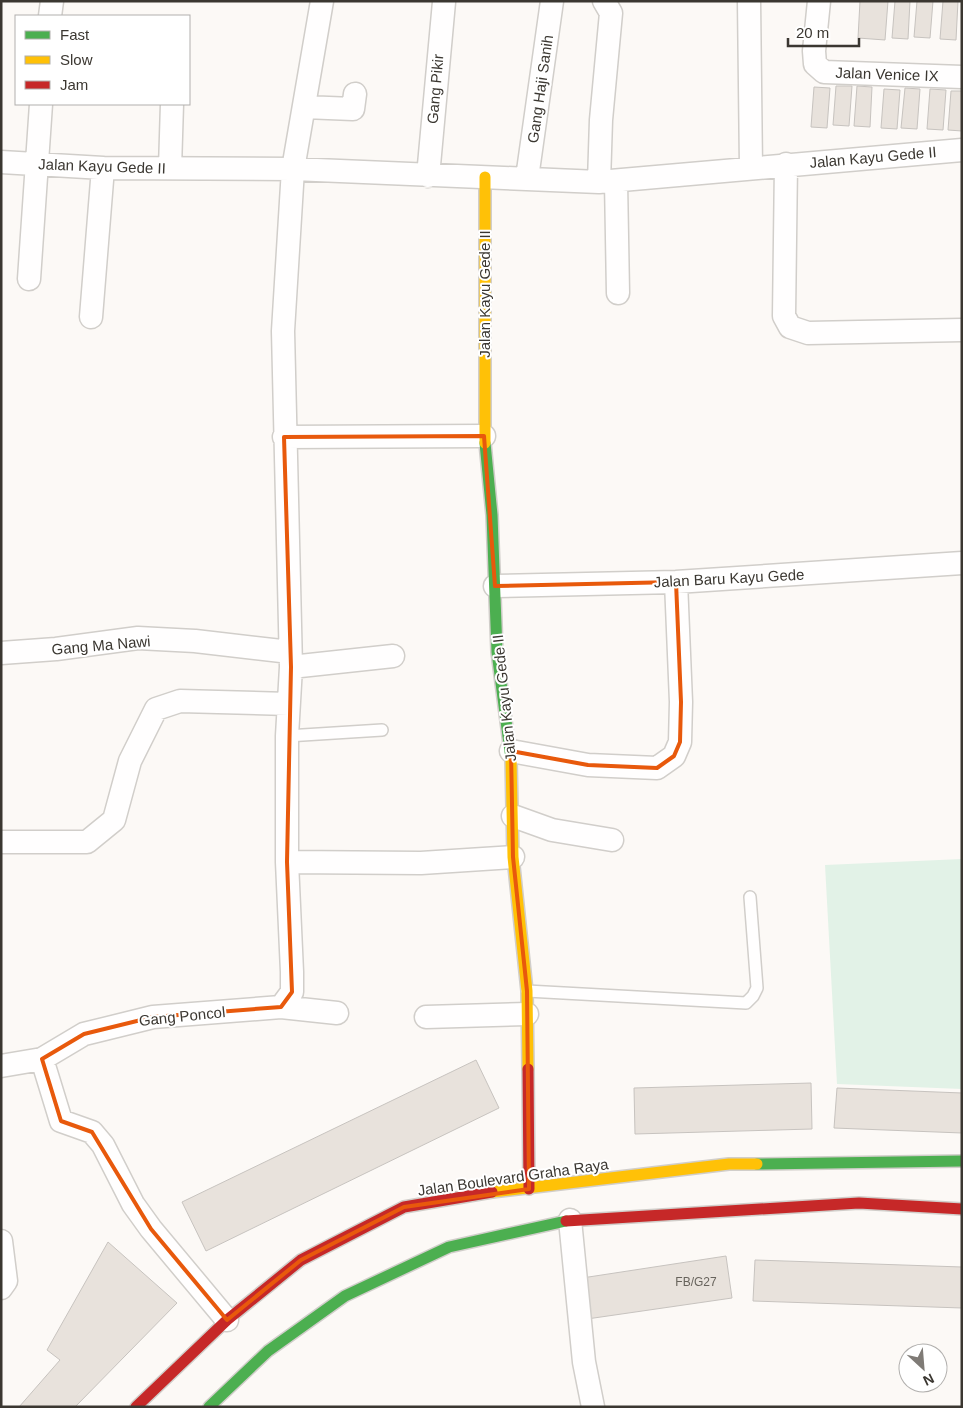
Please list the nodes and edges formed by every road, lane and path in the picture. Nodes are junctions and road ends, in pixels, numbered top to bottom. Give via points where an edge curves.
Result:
1 (52, 1) edge
2 (322, 1) edge
3 (552, 1) edge
4 (604, 1) edge
5 (749, 1) edge
6 (820, 1) edge
7 (444, 2) edge
8 (50, 15) edge
9 (962, 77) edge
10 (355, 94) dead end
11 (41, 105) edge
12 (172, 105) edge
13 (304, 107) junction
14 (962, 150) edge
15 (1, 162) edge
16 (35, 164) junction
17 (786, 164) junction
18 (103, 168) junction
19 (170, 168) junction
20 (751, 168) junction
21 (292, 169) junction
22 (428, 176) junction
23 (485, 177) junction
24 (527, 178) junction
25 (608, 181) junction
26 (28, 279) dead end
27 (618, 292) dead end
28 (91, 317) dead end
29 (962, 330) edge
30 (484, 436) junction
31 (284, 437) junction
32 (962, 563) edge
33 (676, 582) junction
34 (495, 586) junction
35 (1, 653) edge
36 (393, 656) dead end
37 (290, 659) junction
38 (288, 704) junction
39 (382, 730) dead end
40 (287, 736) junction
41 (511, 751) junction
42 (513, 816) junction
43 (612, 840) dead end
44 (1, 842) edge
45 (513, 857) junction
46 (288, 862) junction
47 (750, 897) dead end
48 (526, 992) junction
49 (281, 1007) junction
50 (337, 1013) dead end
51 (527, 1014) junction
52 (426, 1017) dead end
53 (42, 1059) junction
54 (1, 1066) edge
55 (962, 1161) edge
56 (529, 1189) junction
57 (962, 1209) edge
58 (570, 1220) junction
59 (1, 1241) edge
60 (1, 1288) edge
61 (227, 1320) junction
62 (136, 1407) edge
63 (208, 1407) edge
64 (593, 1407) edge

1 - 8 street
2 - 13 street
3 - 24 street, Gang Haji Sanih
4 - 25 street via 611,13 601,120
5 - 20 street
6 - 9 street, Jalan Venice IX via 814,52 816,64 824,72
7 - 22 street, Gang Pikir
10 - 13 street via 353,108
11 - 16 street
12 - 19 street
13 - 21 street
14 - 17 street, Jalan Kayu Gede II
15 - 16 street, Jalan Kayu Gede II
16 - 18 street, Jalan Kayu Gede II
16 - 26 street
17 - 20 street, Jalan Kayu Gede II
17 - 29 street via 784,316 790,327 808,333
18 - 19 street, Jalan Kayu Gede II
18 - 28 street
19 - 21 street, Jalan Kayu Gede II
20 - 25 street, Jalan Kayu Gede II
21 - 22 street, Jalan Kayu Gede II
21 - 31 street via 282,331
22 - 23 street, Jalan Kayu Gede II
23 - 24 street, Jalan Kayu Gede II
23 - 30 main road, Jalan Kayu Gede II
24 - 25 street, Jalan Kayu Gede II
25 - 27 street
30 - 31 street
30 - 34 main road, Jalan Kayu Gede II
31 - 37 street
32 - 33 street, Jalan Baru Kayu Gede
33 - 34 street, Jalan Baru Kayu Gede
33 - 41 street via 681,702 680,742 674,756 657,768 588,765
34 - 41 main road, Jalan Kayu Gede II via 497,652
35 - 37 street, Gang Ma Nawi via 56,650 138,638 195,641
36 - 37 street, Gang Ma Nawi
37 - 38 street
38 - 40 street
38 - 44 street via 180,701 156,709 130,761 114,820 87,842
39 - 40 lane
40 - 46 street
41 - 42 main road, Jalan Kayu Gede II
42 - 43 street via 552,830
42 - 45 main road, Jalan Kayu Gede II
45 - 46 street via 421,863
45 - 48 main road, Jalan Kayu Gede II
46 - 49 street via 292,992
47 - 48 lane via 757,988 746,1003
48 - 51 main road, Jalan Kayu Gede II
49 - 50 street, Gang Poncol
49 - 53 street, Gang Poncol via 153,1017 84,1034
51 - 52 street
51 - 56 main road, Jalan Kayu Gede II
53 - 54 street, Gang Poncol
53 - 61 street via 60,1120 92,1132 103,1145 133,1204
55 - 56 main road, Jalan Boulevard Graha Raya via 729,1164
56 - 61 main road, Jalan Boulevard Graha Raya via 516,1188 404,1206 301,1260
57 - 58 main road via 859,1203
58 - 63 main road via 449,1247 345,1296 268,1351
58 - 64 street via 584,1362
59 - 60 street via 6,1281
61 - 62 main road, Jalan Boulevard Graha Raya

